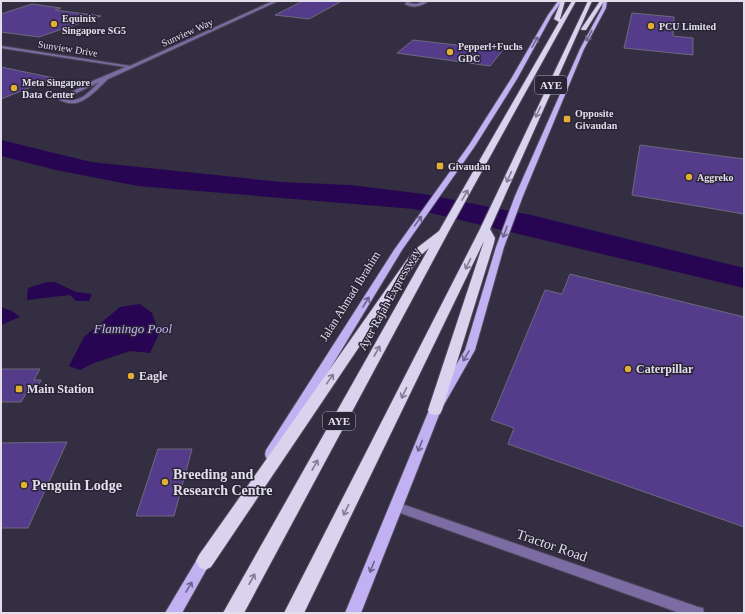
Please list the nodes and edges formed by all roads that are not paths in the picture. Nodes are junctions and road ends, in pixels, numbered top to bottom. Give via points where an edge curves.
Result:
1 (276, 1) edge
2 (410, 1) edge
3 (427, 1) edge
4 (560, 1) edge
5 (563, 1) edge
6 (574, 1) edge
7 (590, 1) edge
8 (603, 1) edge
9 (561, 22) junction
10 (573, 39) junction
11 (1, 46) edge
12 (132, 67) junction
13 (106, 78) junction
14 (445, 229) junction
15 (485, 230) junction
16 (435, 410) junction
17 (396, 507) junction
18 (205, 561) junction
19 (173, 613) edge
20 (233, 613) edge
21 (294, 613) edge
22 (353, 613) edge
23 (698, 613) edge

1 - 12 street, Sunview Way
2 - 3 street via 406,3 422,5
18 -> 4 main road, Jalan Ahmad Ibrahim via 398,250 472,146
5 - 9 highway via 558,19
6 - 9 highway, Ayer Rajah Expressway / AYE
7 - 10 highway, AYE
8 - 10 highway via 584,29
8 -> 16 main road via 604,8 580,55 519,196 500,246 470,350
14 -> 9 highway, Ayer Rajah Expressway / AYE
10 -> 15 highway, AYE
11 - 12 street, Sunview Drive
12 - 13 street, Sunview Way
13 - 13 street, Sunview Way via 88,97 75,102 60,99
18 -> 14 highway via 417,253
20 -> 14 highway, Ayer Rajah Expressway / AYE
15 - 16 highway via 490,238 489,242
15 -> 21 highway, AYE
16 -> 17 main road
17 -> 22 main road
17 - 23 street, Tractor Road
19 -> 18 main road, Jalan Ahmad Ibrahim

